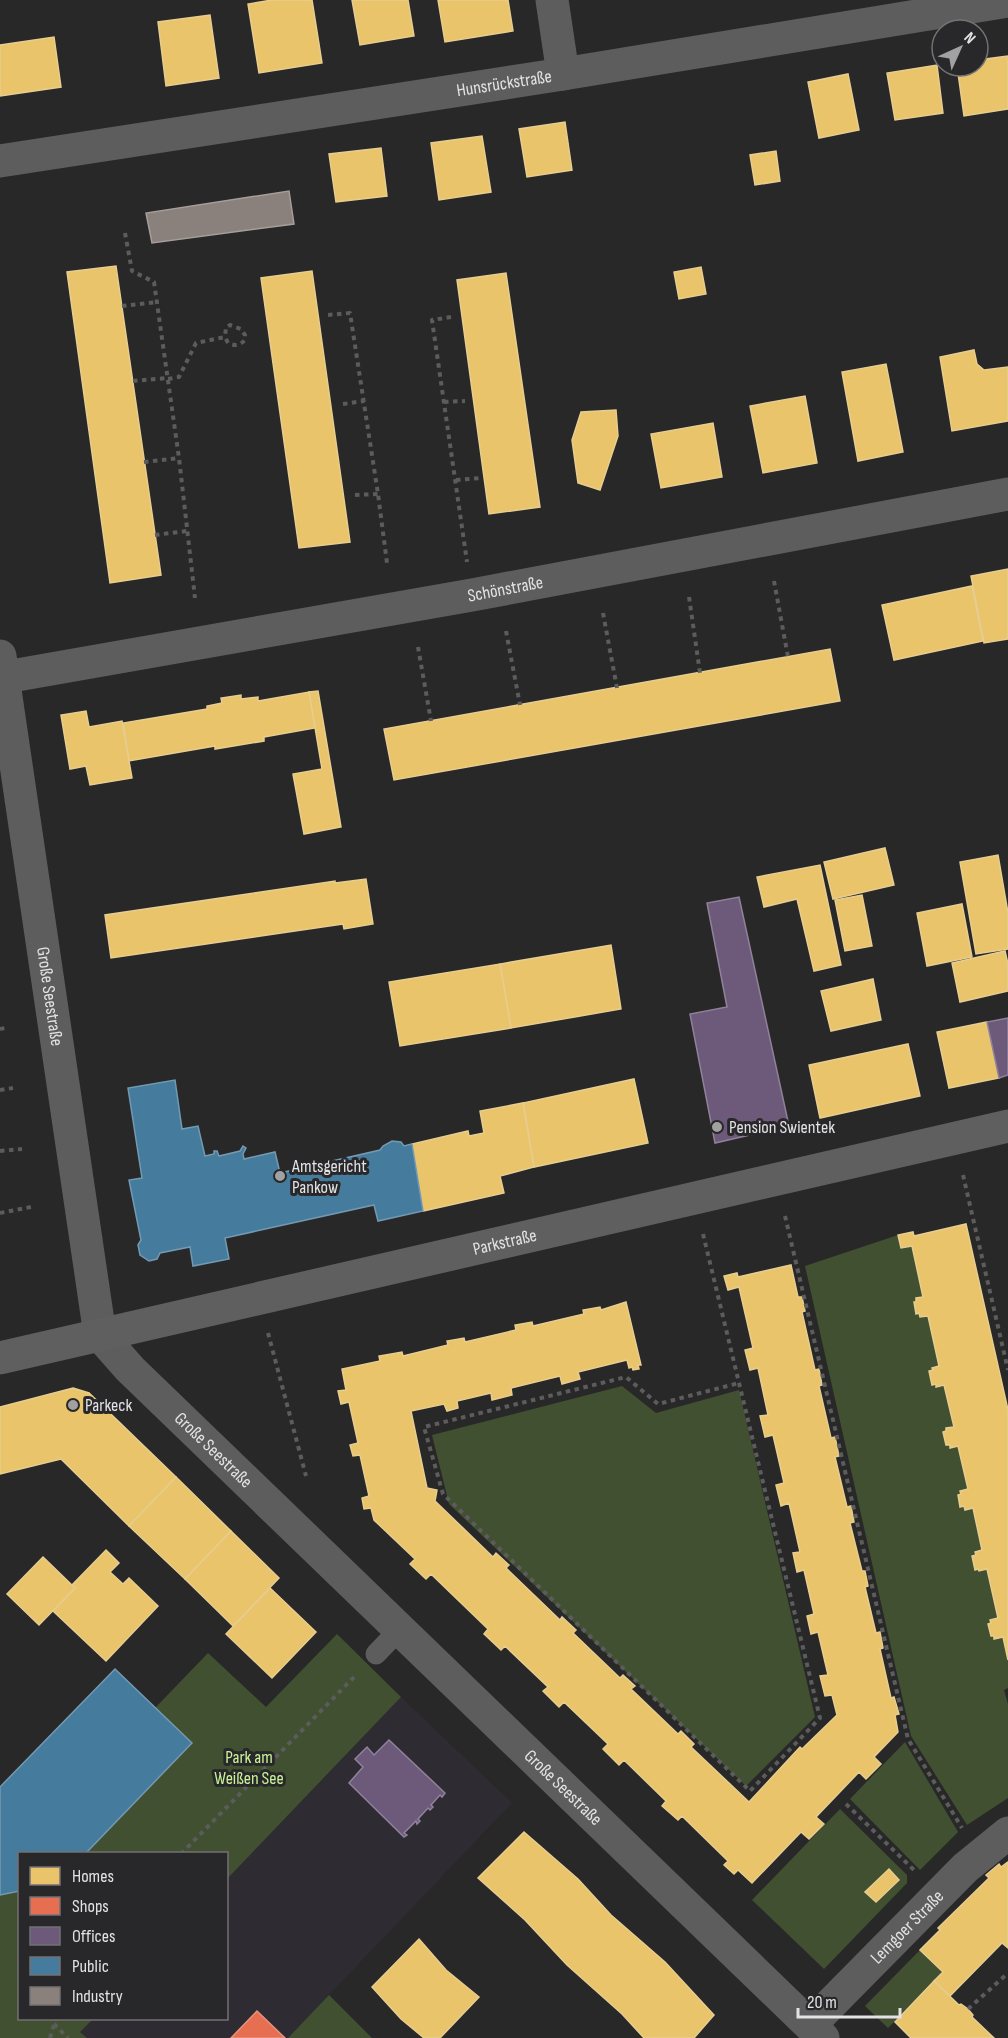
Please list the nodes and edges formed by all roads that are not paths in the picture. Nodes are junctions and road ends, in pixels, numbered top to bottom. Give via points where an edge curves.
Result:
1 (552, 0) edge
2 (1008, 1) edge
3 (563, 74) junction
4 (0, 161) edge
5 (1008, 494) edge
6 (1, 671) edge
7 (1008, 1126) edge
8 (100, 1335) junction
9 (0, 1358) edge
10 (400, 1629) junction
11 (376, 1654) road end
12 (1008, 1833) edge
13 (817, 2032) edge

1 - 3 street
2 - 3 street, Hunsrückstraße
3 - 4 street, Hunsrückstraße
5 - 6 street, Schönstraße via 472,595
6 - 8 street, Große Seestraße
7 - 8 street, Parkstraße
8 - 9 street, Parkstraße
8 - 10 street, Große Seestraße via 130,1369
10 - 11 lane
10 - 13 street, Große Seestraße
12 - 13 street, Lemgoer Straße via 965,1868

